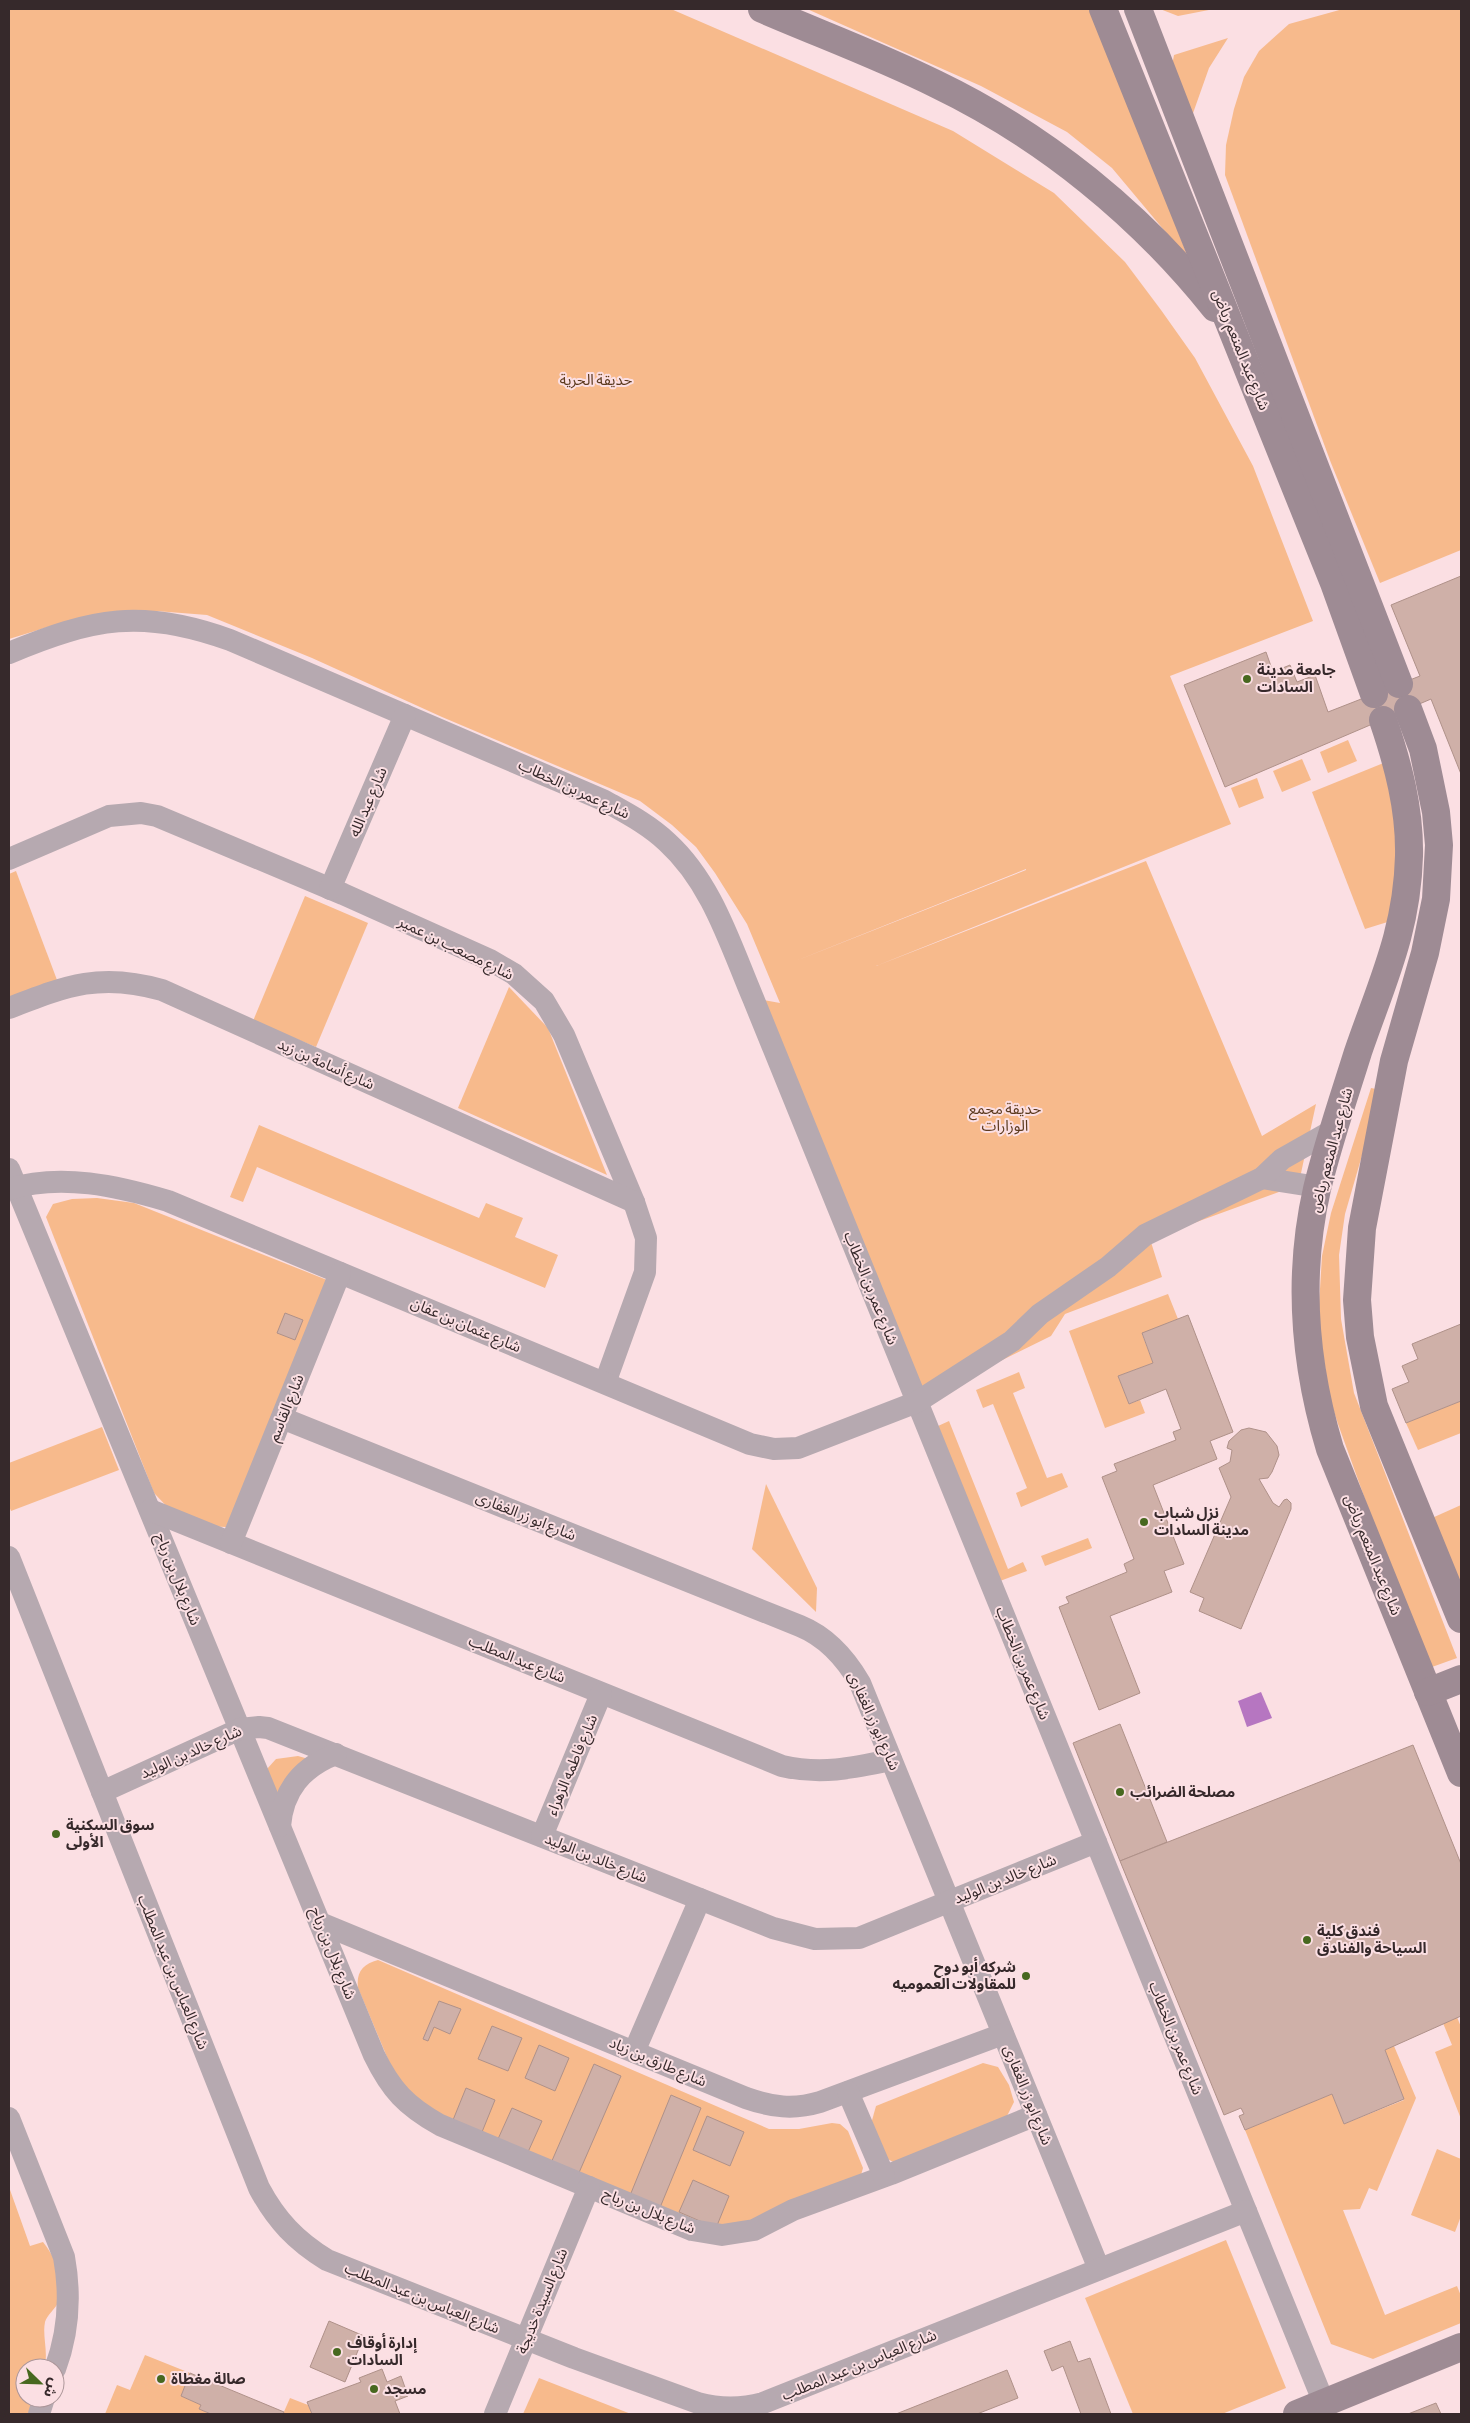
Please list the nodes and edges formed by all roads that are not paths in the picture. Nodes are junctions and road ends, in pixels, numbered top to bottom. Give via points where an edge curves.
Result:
1 (762, 9) edge
2 (1103, 9) edge
3 (1138, 9) edge
4 (1150, 43) junction
5 (1121, 53) junction
6 (1232, 329) junction
7 (9, 653) edge
8 (1374, 694) dead end
9 (405, 715) junction
10 (1383, 720) dead end
11 (9, 859) edge
12 (330, 889) junction
13 (9, 1008) edge
14 (1358, 1051) junction
15 (1394, 1061) junction
16 (1335, 1129) junction
17 (1262, 1178) junction
18 (11, 1182) edge
19 (1318, 1187) junction
20 (634, 1202) junction
21 (340, 1273) junction
22 (605, 1383) junction
23 (917, 1402) junction
24 (282, 1418) junction
25 (150, 1510) junction
26 (231, 1543) junction
27 (9, 1557) edge
28 (1461, 1619) edge
29 (1461, 1679) edge
30 (1428, 1692) junction
31 (602, 1694) junction
32 (240, 1730) junction
33 (336, 1754) junction
34 (891, 1760) junction
35 (1461, 1773) edge
36 (102, 1792) junction
37 (280, 1826) junction
38 (542, 1836) junction
39 (1096, 1842) junction
40 (700, 1899) junction
41 (949, 1901) junction
42 (320, 1924) junction
43 (1003, 2034) junction
44 (634, 2052) junction
45 (848, 2092) junction
46 (1036, 2115) junction
47 (9, 2118) edge
48 (884, 2176) junction
49 (589, 2187) junction
50 (1246, 2211) junction
51 (1099, 2269) junction
52 (526, 2339) junction
53 (1461, 2346) edge
54 (58, 2358) edge
55 (1324, 2403) junction
56 (746, 2411) edge
57 (495, 2414) edge
58 (1297, 2414) edge

1 - 6 street via 937,84 976,104 1049,151 1135,221 1200,288
2 - 5 street, شارع عبد المنعم رياض
3 - 4 street, شارع عبد المنعم رياض
4 - 5 street
4 - 15 street, شارع عبد المنعم رياض via 1404,696 1431,780 1437,820 1438,872 1432,926
5 - 6 street, شارع عبد المنعم رياض
6 - 8 street, شارع عبد المنعم رياض via 1334,583
7 - 9 street, شارع عمر بن الخطاب via 65,631 98,623 131,620 165,622 230,640
9 - 12 street, شارع عبد الله
9 - 23 street, شارع عمر بن الخطاب via 603,800 637,818 668,842 693,871 717,913
10 - 14 street, شارع عبد المنعم رياض via 1404,792 1409,854 1407,886 1396,947
11 - 12 street, شارع مصعب بن عمير via 109,816 141,813 157,816
12 - 20 street, شارع مصعب بن عمير via 490,960 530,986 544,1001 564,1035
13 - 20 street, شارع أسامة بن زيد via 86,982 126,982 162,990
14 - 15 street
14 - 16 street, شارع عبد المنعم رياض
15 - 28 street, شارع عبد المنعم رياض via 1362,1228 1358,1291 1360,1337 1366,1373 1386,1438
16 - 17 street, شارع عثمان بن عفان via 1282,1159
16 - 19 street, شارع عبد المنعم رياض
17 - 19 street
17 - 23 street, شارع عثمان بن عفان via 1145,1235 1108,1267 1040,1314 1012,1341
18 - 21 street, شارع عثمان بن عفان via 128,1189 168,1201
18 - 25 street, شارع بلال بن رباح
19 - 30 street, شارع عبد المنعم رياض via 1308,1245 1304,1296 1306,1335 1318,1412
20 - 22 street, شارع مصعب بن عمير via 646,1238 646,1266
21 - 22 street, شارع عثمان بن عفان
21 - 24 street, شارع القاسم
22 - 23 street, شارع عثمان بن عفان via 750,1444 774,1449 798,1448
23 - 39 street, شارع عمر بن الخطاب
24 - 26 street, شارع القاسم
24 - 34 street, شارع ابو زر الغفارى via 807,1629 835,1649 853,1671
25 - 26 street, شارع عبد المطلب
25 - 32 street, شارع بلال بن رباح
26 - 31 street, شارع عبد المطلب
27 - 36 street, شارع العباس بن عبد المطلب
29 - 30 street
30 - 35 street, شارع عبد المنعم رياض
31 - 34 street, شارع عبد المطلب via 782,1766 824,1772
31 - 38 street, شارع فاطمه الزهراء
32 - 33 street, شارع خالد بن الوليد via 268,1728
32 - 36 street, شارع خالد بن الوليد
32 - 37 street, شارع بلال بن رباح
33 - 37 street via 299,1776 285,1800
33 - 38 street, شارع خالد بن الوليد
34 - 41 street, شارع ابو زر الغفارى
36 - 52 street, شارع العباس بن عبد المطلب via 258,2188 281,2224 296,2239 327,2260
37 - 42 street, شارع بلال بن رباح
38 - 40 street, شارع خالد بن الوليد
39 - 41 street, شارع خالد بن الوليد
39 - 50 street, شارع عمر بن الخطاب
40 - 41 street, شارع خالد بن الوليد via 794,1935 837,1940 859,1938
40 - 44 street
41 - 43 street, شارع ابو زر الغفارى
42 - 44 street, شارع طارق بن زياد
42 - 49 street, شارع بلال بن رباح via 384,2076 403,2100 440,2125
43 - 45 street, شارع طارق بن زياد
43 - 46 street, شارع ابو زر الغفارى
44 - 45 street, شارع طارق بن زياد via 746,2098 781,2107 807,2106
45 - 48 street
46 - 48 street, شارع بلال بن رباح
46 - 51 street, شارع ابو زر الغفارى
47 - 54 street via 64,2257 69,2308
48 - 49 street, شارع بلال بن رباح via 792,2210 754,2230 722,2235 692,2230
49 - 52 street, شارع السيدة خديجة
50 - 51 street, شارع العباس بن عبد المطلب
50 - 55 street, شارع عمر بن الخطاب
51 - 56 street, شارع العباس بن عبد المطلب
52 - 56 street, شارع العباس بن عبد المطلب via 698,2403
52 - 57 street, شارع السيدة خديجة
53 - 55 street
55 - 58 street

